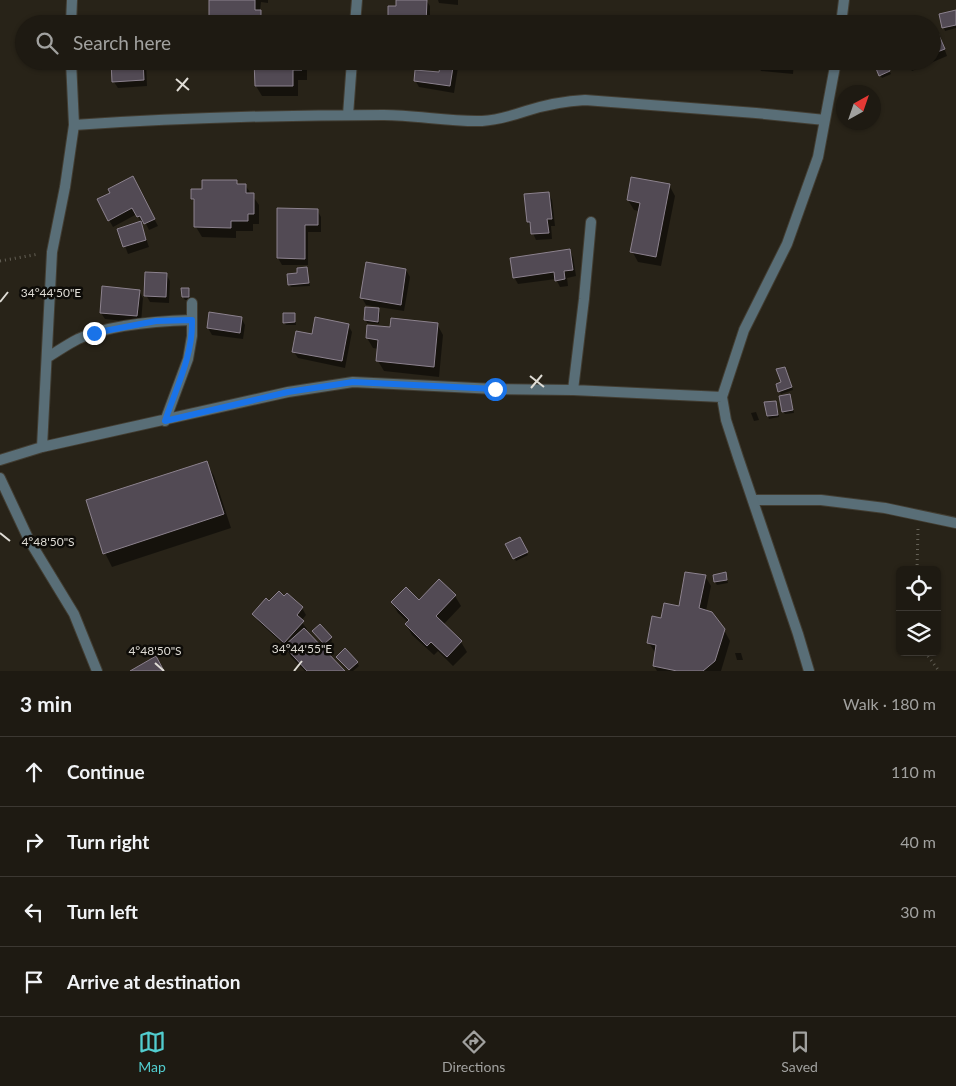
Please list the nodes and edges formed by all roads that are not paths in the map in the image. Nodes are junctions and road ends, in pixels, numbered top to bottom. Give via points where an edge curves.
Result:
1 (72, 0) edge
2 (357, 0) edge
3 (844, 0) edge
4 (71, 15) edge
5 (356, 15) edge
6 (842, 15) edge
7 (71, 70) edge
8 (351, 70) edge
9 (834, 70) edge
10 (348, 115) junction
11 (825, 120) junction
12 (74, 125) junction
13 (591, 222) dead end
14 (192, 303) dead end
15 (192, 320) junction
16 (48, 357) junction
17 (572, 390) junction
18 (722, 397) junction
19 (165, 421) junction
20 (42, 447) junction
21 (0, 460) edge
22 (0, 478) edge
23 (753, 500) junction
24 (956, 523) edge
25 (97, 671) edge
26 (809, 671) edge

1 - 4 street
2 - 5 street
3 - 6 street
7 - 12 street
8 - 10 street
9 - 11 street
10 - 11 street via 387,114 481,121 505,118 565,101 585,100
10 - 12 street
11 - 18 street via 818,157 787,244 744,330
12 - 16 street via 52,252
13 - 17 street
14 - 15 street
15 - 16 street via 156,321 94,333
15 - 19 street via 188,359
16 - 20 street
17 - 18 street
17 - 19 street via 353,382 288,392
18 - 23 street
19 - 20 street
20 - 21 street
22 - 25 street via 29,540 74,614
23 - 24 street via 821,500 885,508
23 - 26 street

